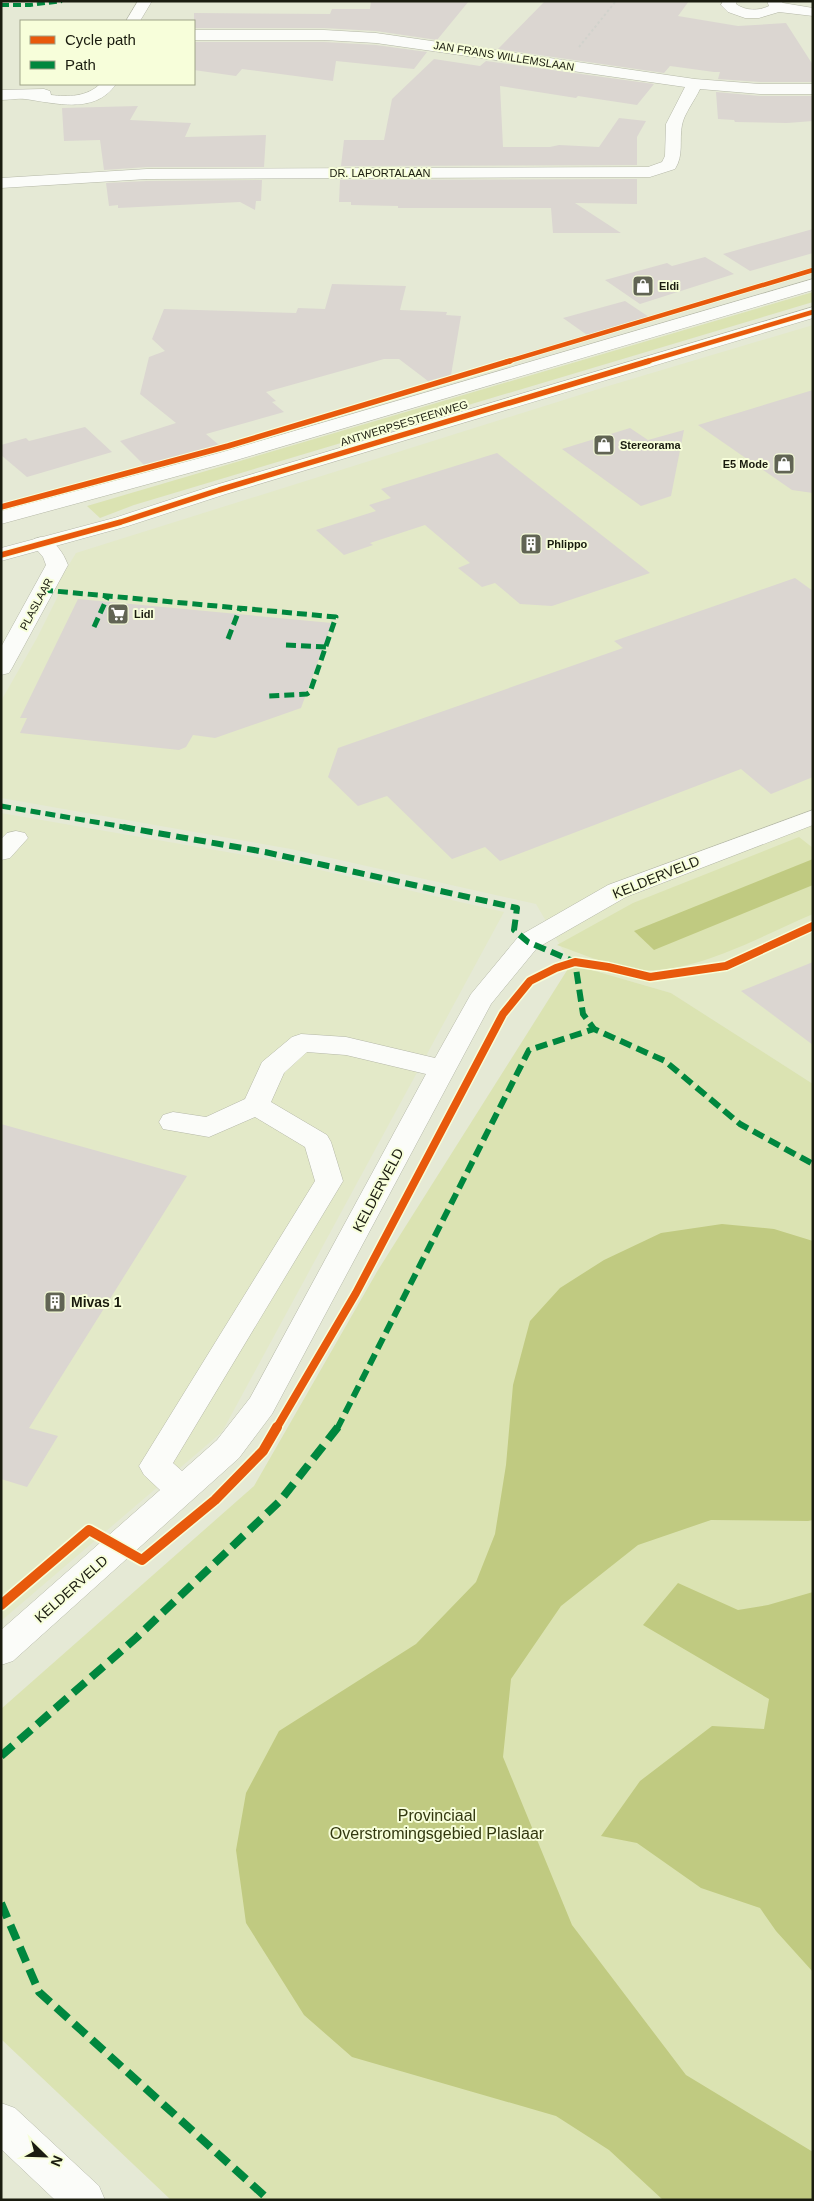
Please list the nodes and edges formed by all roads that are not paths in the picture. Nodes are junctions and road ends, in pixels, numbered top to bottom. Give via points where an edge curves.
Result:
1 (145, 1) edge
2 (730, 1) edge
3 (775, 4) edge
4 (813, 12) edge
5 (133, 20) edge
6 (195, 35) edge
7 (695, 84) junction
8 (83, 85) edge
9 (107, 85) edge
10 (813, 90) edge
11 (1, 95) edge
12 (26, 95) junction
13 (1, 183) edge
14 (813, 284) edge
15 (813, 312) edge
16 (65, 498) junction
17 (1, 518) edge
18 (92, 529) junction
19 (41, 543) junction
20 (1, 555) edge
21 (1, 668) edge
22 (813, 817) edge
23 (443, 1069) junction
24 (256, 1106) junction
25 (174, 1122) dead end
26 (182, 1491) junction
27 (1, 1651) edge
28 (1, 2122) edge
29 (84, 2200) edge

1 - 5 street
2 - 3 street via 728,5 731,8 752,14 772,11
3 - 4 street
6 - 7 street, JAN FRANS WILLEMSLAAN via 324,34 376,38
7 - 10 street, JAN FRANS WILLEMSLAAN
7 - 13 street, DR. LAPORTALAAN via 674,124 673,156 669,165 650,172 147,174
8 - 12 street via 61,92
9 - 12 street via 99,94 85,99 40,99
11 - 12 street
14 - 16 street, ANTWERPSESTEENWEG via 226,457
15 - 18 street, ANTWERPSESTEENWEG
16 - 17 street, ANTWERPSESTEENWEG
16 - 18 street via 47,514 44,519 47,525 66,530
18 - 19 street, ANTWERPSESTEENWEG
19 - 20 street, ANTWERPSESTEENWEG
19 - 21 street, PLASLAAR via 53,555 57,565
22 - 23 street, KELDERVELD via 618,891 528,942 480,1000
23 - 24 street via 346,1046 301,1043 272,1068
23 - 26 street, KELDERVELD via 261,1406 228,1449
24 - 25 street via 209,1127
24 - 26 street via 317,1142 329,1181 155,1466
26 - 27 street, KELDERVELD
28 - 29 street

